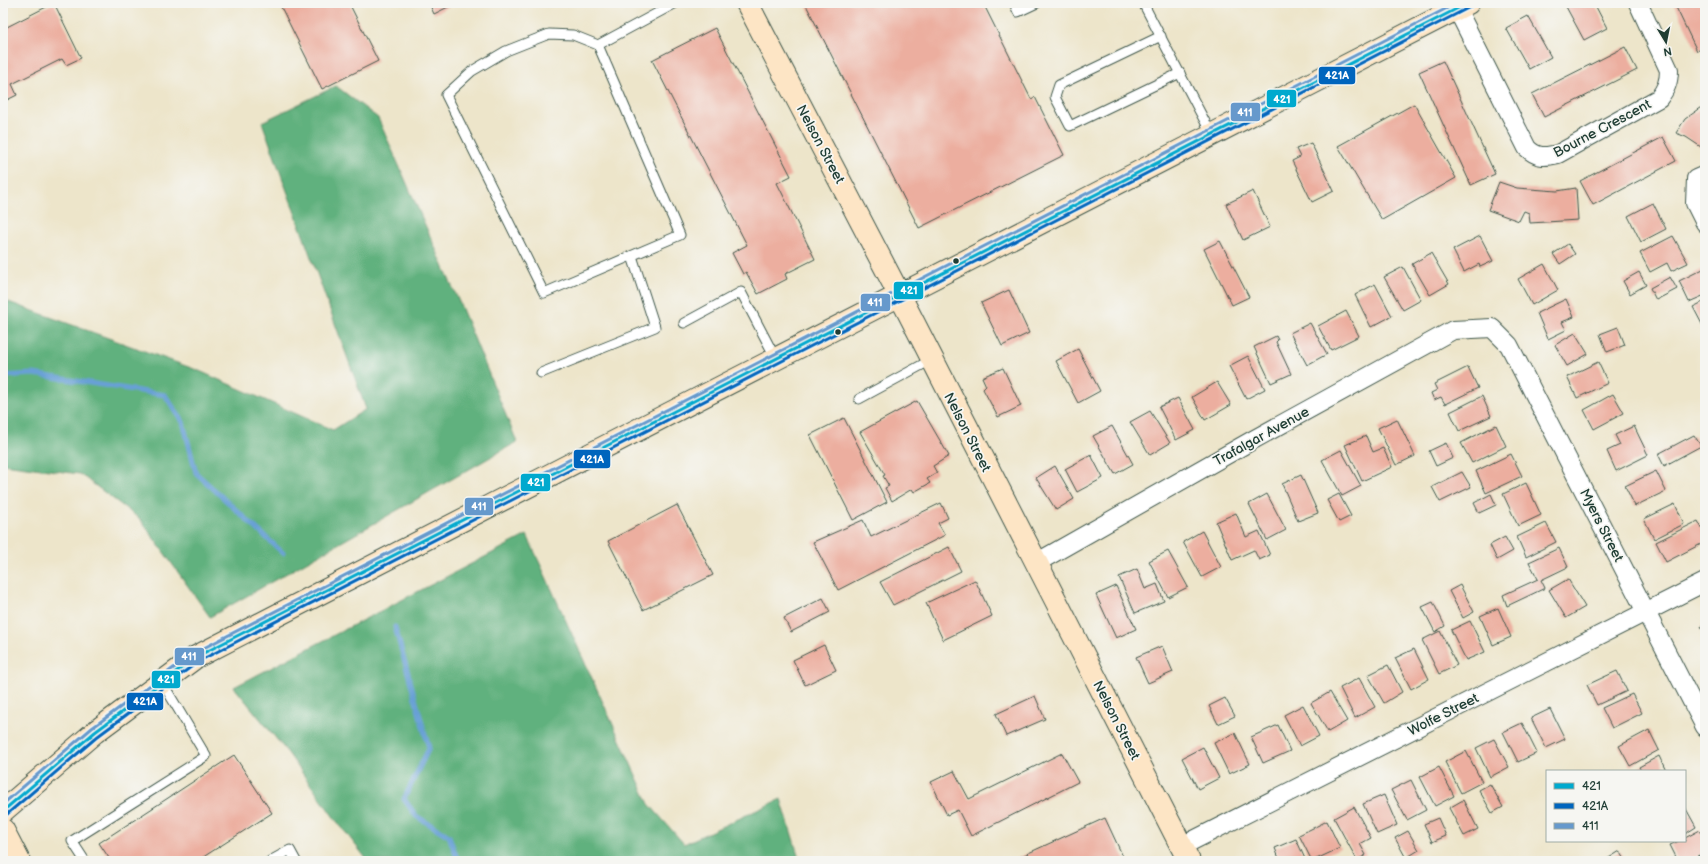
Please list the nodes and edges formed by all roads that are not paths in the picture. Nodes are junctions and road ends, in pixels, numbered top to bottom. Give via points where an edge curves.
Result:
1 (676, 3) edge
2 (747, 3) edge
3 (1014, 3) edge
4 (1037, 3) edge
5 (1144, 3) edge
6 (1638, 3) edge
7 (1462, 6) edge
8 (1161, 36) junction
9 (598, 45) junction
10 (1180, 73) junction
11 (1213, 136) junction
12 (1705, 175) edge
13 (1705, 223) edge
14 (632, 256) junction
15 (900, 296) junction
16 (684, 323) dead end
17 (1492, 328) joint
18 (776, 359) junction
19 (932, 360) junction
20 (541, 373) dead end
21 (858, 399) dead end
22 (1036, 563) junction
23 (1705, 582) edge
24 (1646, 611) junction
25 (162, 682) junction
26 (1705, 727) edge
27 (3, 811) edge
28 (3, 830) edge
29 (1185, 854) edge
30 (19, 861) edge
31 (85, 861) edge
32 (270, 861) edge
33 (296, 861) edge

1 - 9 lane
2 - 15 main road, Nelson Street
3 - 4 lane via 1018,12
5 - 8 lane
6 - 7 street, Bourne Crescent via 1669,70 1665,90 1659,98 1578,143 1558,154 1544,157 1533,154 1527,148
7 - 11 main road
8 - 10 lane
8 - 10 lane via 1059,86 1055,97 1070,126
9 - 14 lane via 680,235
9 - 14 lane via 573,35 549,34 506,51 472,71 446,95 544,293
10 - 11 lane
11 - 15 main road via 981,252
12 - 13 street via 1696,179 1695,203
14 - 20 lane via 655,327
15 - 18 main road
15 - 19 main road, Nelson Street
16 - 18 lane via 741,292
17 - 22 street, Trafalgar Avenue via 1453,330
17 - 24 street, Myers Street via 1509,345
18 - 25 main road via 196,657
19 - 21 lane
19 - 22 main road, Nelson Street
22 - 29 main road, Nelson Street
23 - 24 street, Wolfe Street
24 - 26 street, Myers Street
24 - 29 street, Wolfe Street
25 - 27 main road via 95,732
25 - 31 lane via 206,756 72,841
28 - 30 main road
32 - 33 lane via 290,850

